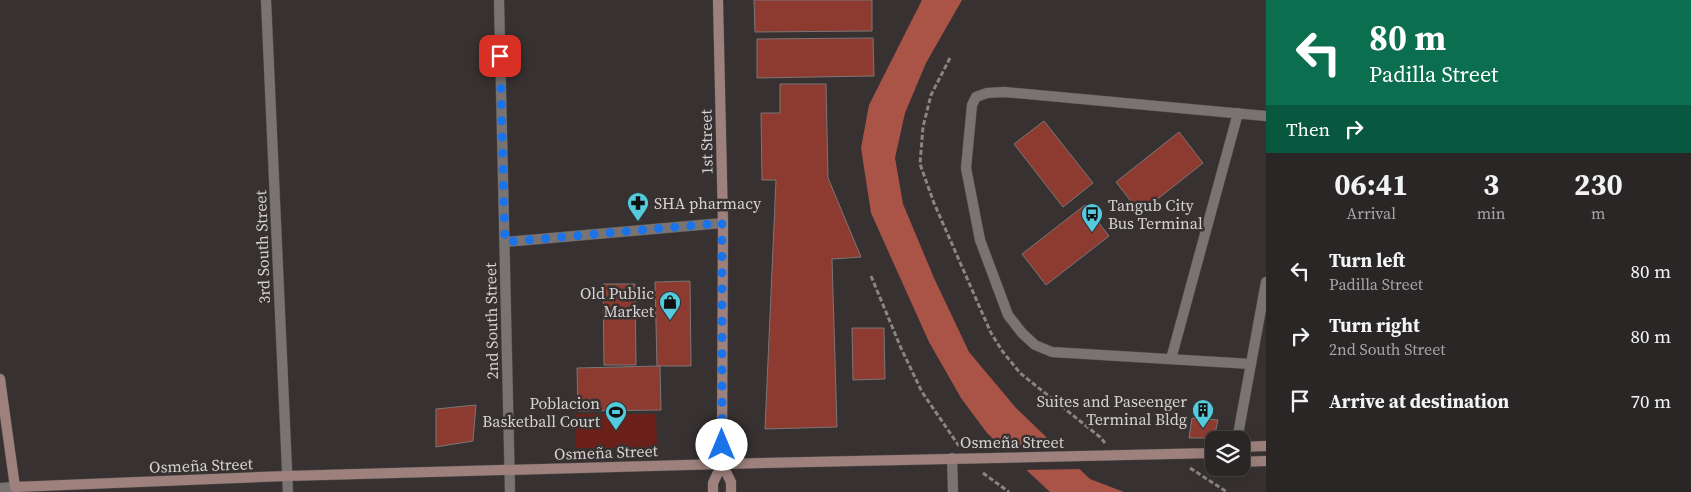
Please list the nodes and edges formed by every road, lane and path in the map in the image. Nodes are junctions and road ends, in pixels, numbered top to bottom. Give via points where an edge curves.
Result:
1 (266, 0) edge
2 (499, 0) edge
3 (718, 0) edge
4 (1238, 113) junction
5 (1266, 116) edge
6 (722, 223) junction
7 (505, 242) junction
8 (870, 276) dead end
9 (1266, 282) edge
10 (1171, 359) junction
11 (1251, 364) junction
12 (0, 379) edge
13 (1239, 431) edge
14 (1266, 446) edge
15 (1250, 447) edge
16 (1205, 453) edge
17 (1176, 454) junction
18 (952, 458) junction
19 (968, 458) junction
20 (1266, 461) edge
21 (1250, 462) edge
22 (722, 464) junction
23 (510, 470) junction
24 (287, 476) junction
25 (15, 487) junction
26 (0, 488) edge
27 (288, 492) edge
28 (510, 492) edge
29 (713, 492) edge
30 (731, 492) edge
31 (953, 492) edge
32 (1009, 492) edge
33 (1227, 492) edge

1 - 24 street, 3rd South Street
2 - 7 street, 2nd South Street
3 - 6 main road, 1st Street
4 - 5 street
4 - 10 street
4 - 10 street via 1004,92 976,97 972,105 966,168 980,240 1008,315 1035,346 1052,352
6 - 7 street
6 - 22 main road, 1st Street
7 - 23 street, 2nd South Street
8 - 19 path via 922,392
9 - 11 street
10 - 11 street
11 - 13 street
12 - 25 main road
14 - 15 main road
16 - 17 main road, Osmeña Street
17 - 19 main road, Osmeña Street
17 - 33 path via 1195,472
18 - 19 main road, Osmeña Street
18 - 22 main road, Osmeña Street
18 - 31 street
19 - 32 path
20 - 21 main road
22 - 23 main road, Osmeña Street
22 - 29 main road, 1st Street via 713,483
22 - 30 main road, 1st Street via 731,482
23 - 24 main road, Osmeña Street
23 - 28 street, 2nd South Street
24 - 25 main road, Osmeña Street
24 - 27 street, 3rd South Street
25 - 26 street, Osmeña Street

